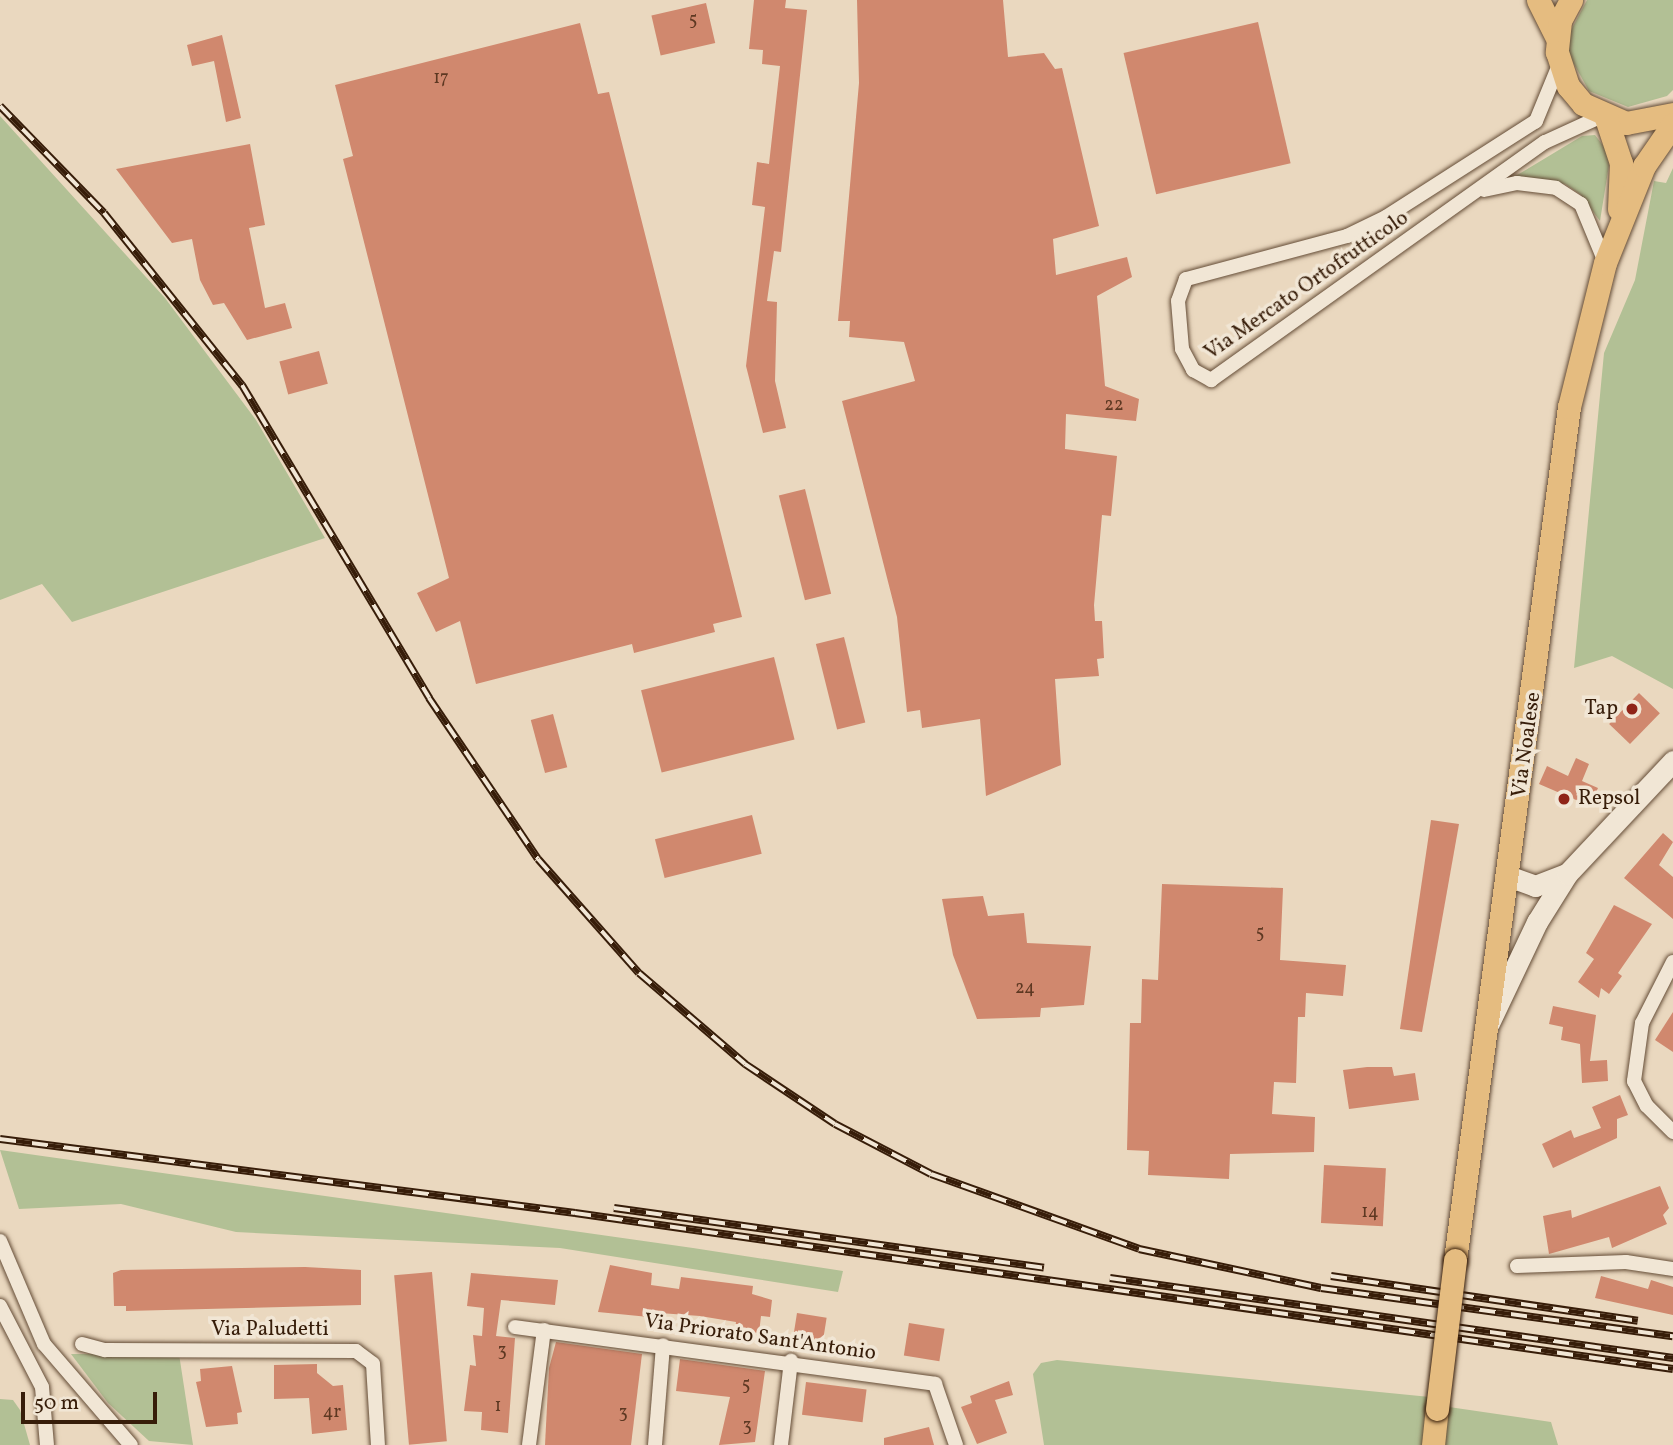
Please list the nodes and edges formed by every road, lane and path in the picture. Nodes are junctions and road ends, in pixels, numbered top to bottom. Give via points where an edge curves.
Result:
1 (1538, 0) edge
2 (1571, 0) edge
3 (1557, 38) junction
4 (1559, 65) junction
5 (1673, 114) edge
6 (1604, 117) junction
7 (1673, 124) edge
8 (1476, 192) junction
9 (1616, 233) junction
10 (1605, 263) junction
11 (1673, 761) edge
12 (1567, 874) junction
13 (1508, 876) junction
14 (1673, 962) edge
15 (1489, 1023) junction
16 (1673, 1132) edge
17 (0, 1241) edge
18 (1517, 1266) dead end
19 (1673, 1269) edge
20 (0, 1306) edge
21 (515, 1327) dead end
22 (544, 1330) junction
23 (82, 1343) dead end
24 (663, 1345) junction
25 (790, 1361) junction
26 (47, 1445) edge
27 (131, 1445) edge
28 (378, 1445) edge
29 (529, 1445) edge
30 (655, 1445) edge
31 (780, 1445) edge
32 (956, 1445) edge
33 (1433, 1445) edge

1 - 3 main road
2 - 3 main road
3 - 4 main road
4 - 6 main road via 1568,86
4 - 8 street, Via Mercato Ortofrutticolo via 1536,121 1385,217 1347,236 1186,279 1178,301 1182,349 1194,370 1211,380
5 - 6 main road via 1647,123
6 - 8 street, Via Mercato Ortofrutticolo via 1545,142
6 - 9 main road, Via Noalese via 1621,163
7 - 9 main road, Via Noalese via 1644,166
8 - 10 street, Via Mercato Ortofrutticolo via 1517,183 1556,188 1581,204
9 - 10 main road, Via Noalese
10 - 13 main road, Via Noalese via 1569,407
11 - 12 main road
12 - 13 main road via 1535,886
12 - 15 main road via 1537,922
13 - 15 main road, Via Noalese
14 - 16 street via 1642,1023 1634,1080 1647,1106
15 - 33 main road, Via Noalese, bridge
17 - 27 street via 44,1344
18 - 19 street via 1638,1262
20 - 26 street via 42,1387
21 - 22 street, Via Priorato Sant'Antonio
22 - 24 street, Via Priorato Sant'Antonio
22 - 29 street
23 - 28 street, Via Paludetti via 105,1350 356,1351 373,1364
24 - 25 street, Via Priorato Sant'Antonio
24 - 30 street
25 - 31 street
25 - 32 street, Via Priorato Sant'Antonio via 935,1384

